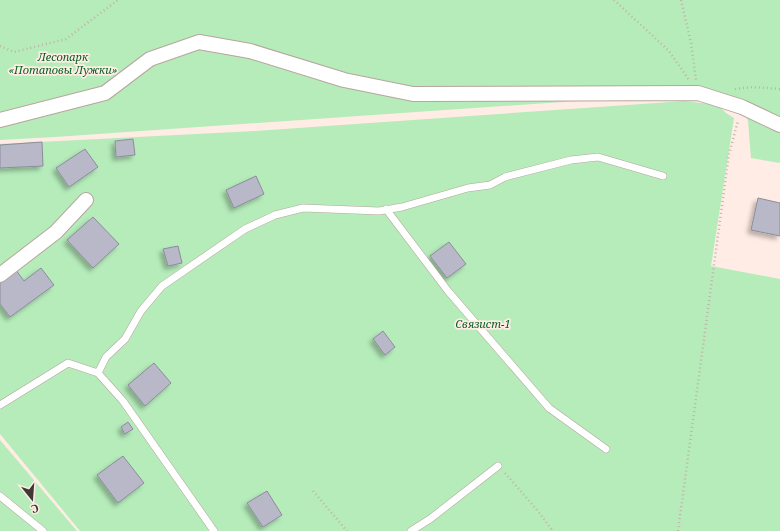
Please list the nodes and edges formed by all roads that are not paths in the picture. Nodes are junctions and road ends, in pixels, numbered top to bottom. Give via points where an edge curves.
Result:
1 (0, 120) edge
2 (780, 125) edge
3 (663, 176) dead end
4 (86, 200) dead end
5 (386, 209) junction
6 (0, 274) edge
7 (98, 373) junction
8 (0, 405) edge
9 (606, 449) dead end
10 (498, 466) road end
11 (0, 496) edge
12 (43, 531) edge
13 (214, 531) edge
14 (411, 531) edge

1 - 2 street via 105,93 150,59 199,42 250,51 344,80 413,94 698,93 742,107
3 - 5 lane via 598,157 578,159 505,177 490,185 468,188 402,207
4 - 6 street via 56,232
5 - 7 lane via 379,211 303,208 276,215 245,229 162,286 141,311 125,339 106,357
5 - 9 lane via 448,291 549,408
7 - 8 lane via 68,363
7 - 13 lane via 123,401
10 - 14 lane
11 - 12 lane

